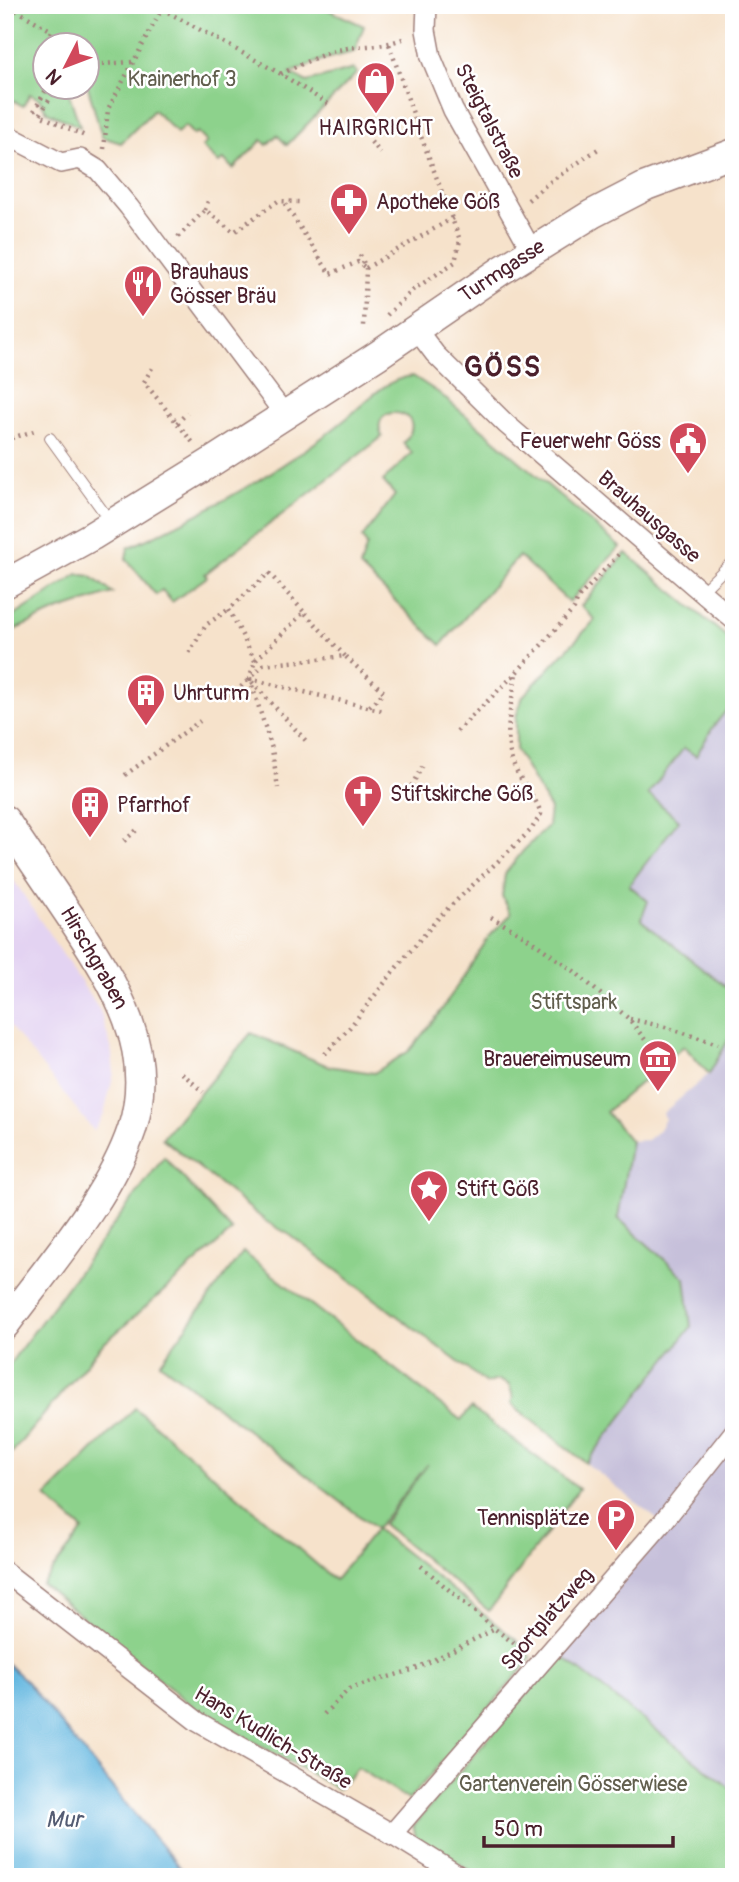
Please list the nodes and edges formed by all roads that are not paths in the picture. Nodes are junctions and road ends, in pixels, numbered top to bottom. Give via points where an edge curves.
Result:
1 (427, 5) edge
2 (5, 134) edge
3 (734, 153) edge
4 (532, 251) junction
5 (416, 329) junction
6 (285, 415) junction
7 (50, 438) road end
8 (112, 524) junction
9 (734, 560) edge
10 (5, 584) edge
11 (701, 592) junction
12 (734, 620) edge
13 (5, 820) edge
14 (5, 1325) edge
15 (734, 1432) edge
16 (5, 1572) edge
17 (392, 1834) junction
18 (461, 1877) edge

1 - 4 street, Steigtalstraße via 431,57 453,110
2 - 6 street via 61,163 80,159 98,170
3 - 4 main road, Turmgasse via 625,195
4 - 5 main road, Turmgasse
5 - 6 main road, Turmgasse
5 - 11 street, Brauhausgasse via 506,424
6 - 8 main road, Turmgasse
7 - 8 lane
8 - 10 main road, Turmgasse
9 - 11 lane
11 - 12 street, Brauhausgasse
13 - 14 main road, Hirschgraben via 119,995 134,1035 140,1069 131,1129 112,1171 83,1220
15 - 17 street, Sportplatzweg via 662,1523
16 - 17 street, Hans Kudlich-Straße via 198,1722
17 - 18 street, Hans Kudlich-Straße

